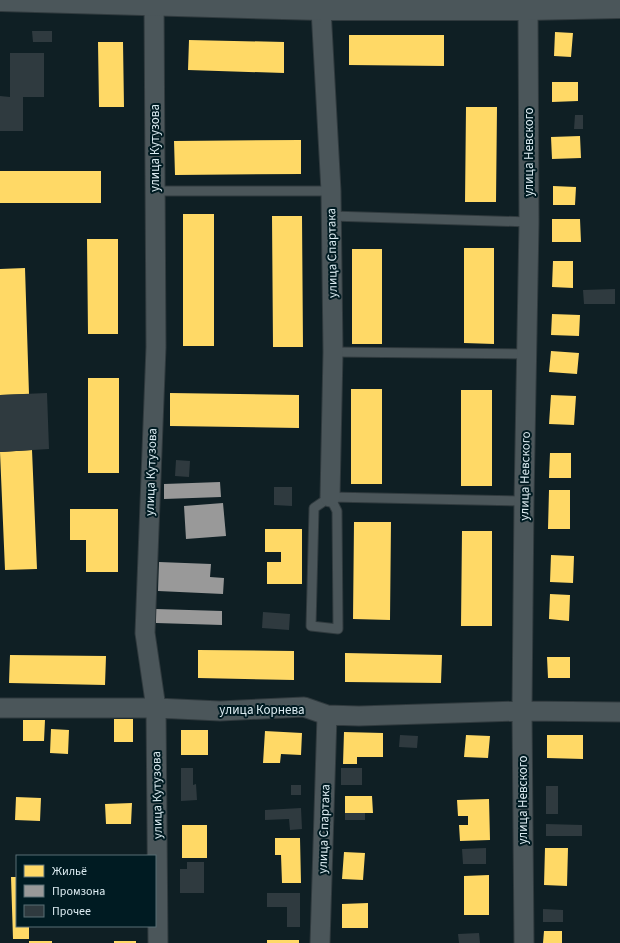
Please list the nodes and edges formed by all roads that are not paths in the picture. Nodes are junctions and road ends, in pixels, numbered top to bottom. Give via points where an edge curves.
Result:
1 (0, 0) edge
2 (154, 2) edge
3 (620, 6) edge
4 (321, 9) junction
5 (528, 9) junction
6 (155, 191) junction
7 (331, 191) junction
8 (331, 216) junction
9 (529, 222) junction
10 (333, 352) junction
11 (527, 354) junction
12 (330, 497) junction
13 (524, 501) junction
14 (0, 708) edge
15 (156, 708) junction
16 (522, 711) junction
17 (620, 712) edge
18 (327, 715) junction
19 (158, 943) edge
20 (320, 943) edge
21 (524, 943) edge

1 - 2 street
2 - 4 street
2 - 6 street, улица Кутузова
3 - 5 street
4 - 5 street
4 - 7 street, улица Спартака
5 - 9 street, улица Невского
6 - 7 lane
6 - 15 street, улица Кутузова via 156,347 145,633
7 - 8 street, улица Спартака
8 - 9 lane
8 - 10 street, улица Спартака
9 - 11 street, улица Невского
10 - 11 lane
10 - 12 street, улица Спартака
11 - 13 street, улица Невского
12 - 12 lane via 314,508 311,626 338,629 337,511
12 - 13 lane
13 - 16 street, улица Невского
14 - 15 street, улица Корнева
15 - 18 street, улица Корнева via 220,711 304,707
15 - 19 street, улица Кутузова
16 - 17 street, улица Корнева
16 - 18 street, улица Корнева
16 - 21 street, улица Невского
18 - 20 street, улица Спартака

